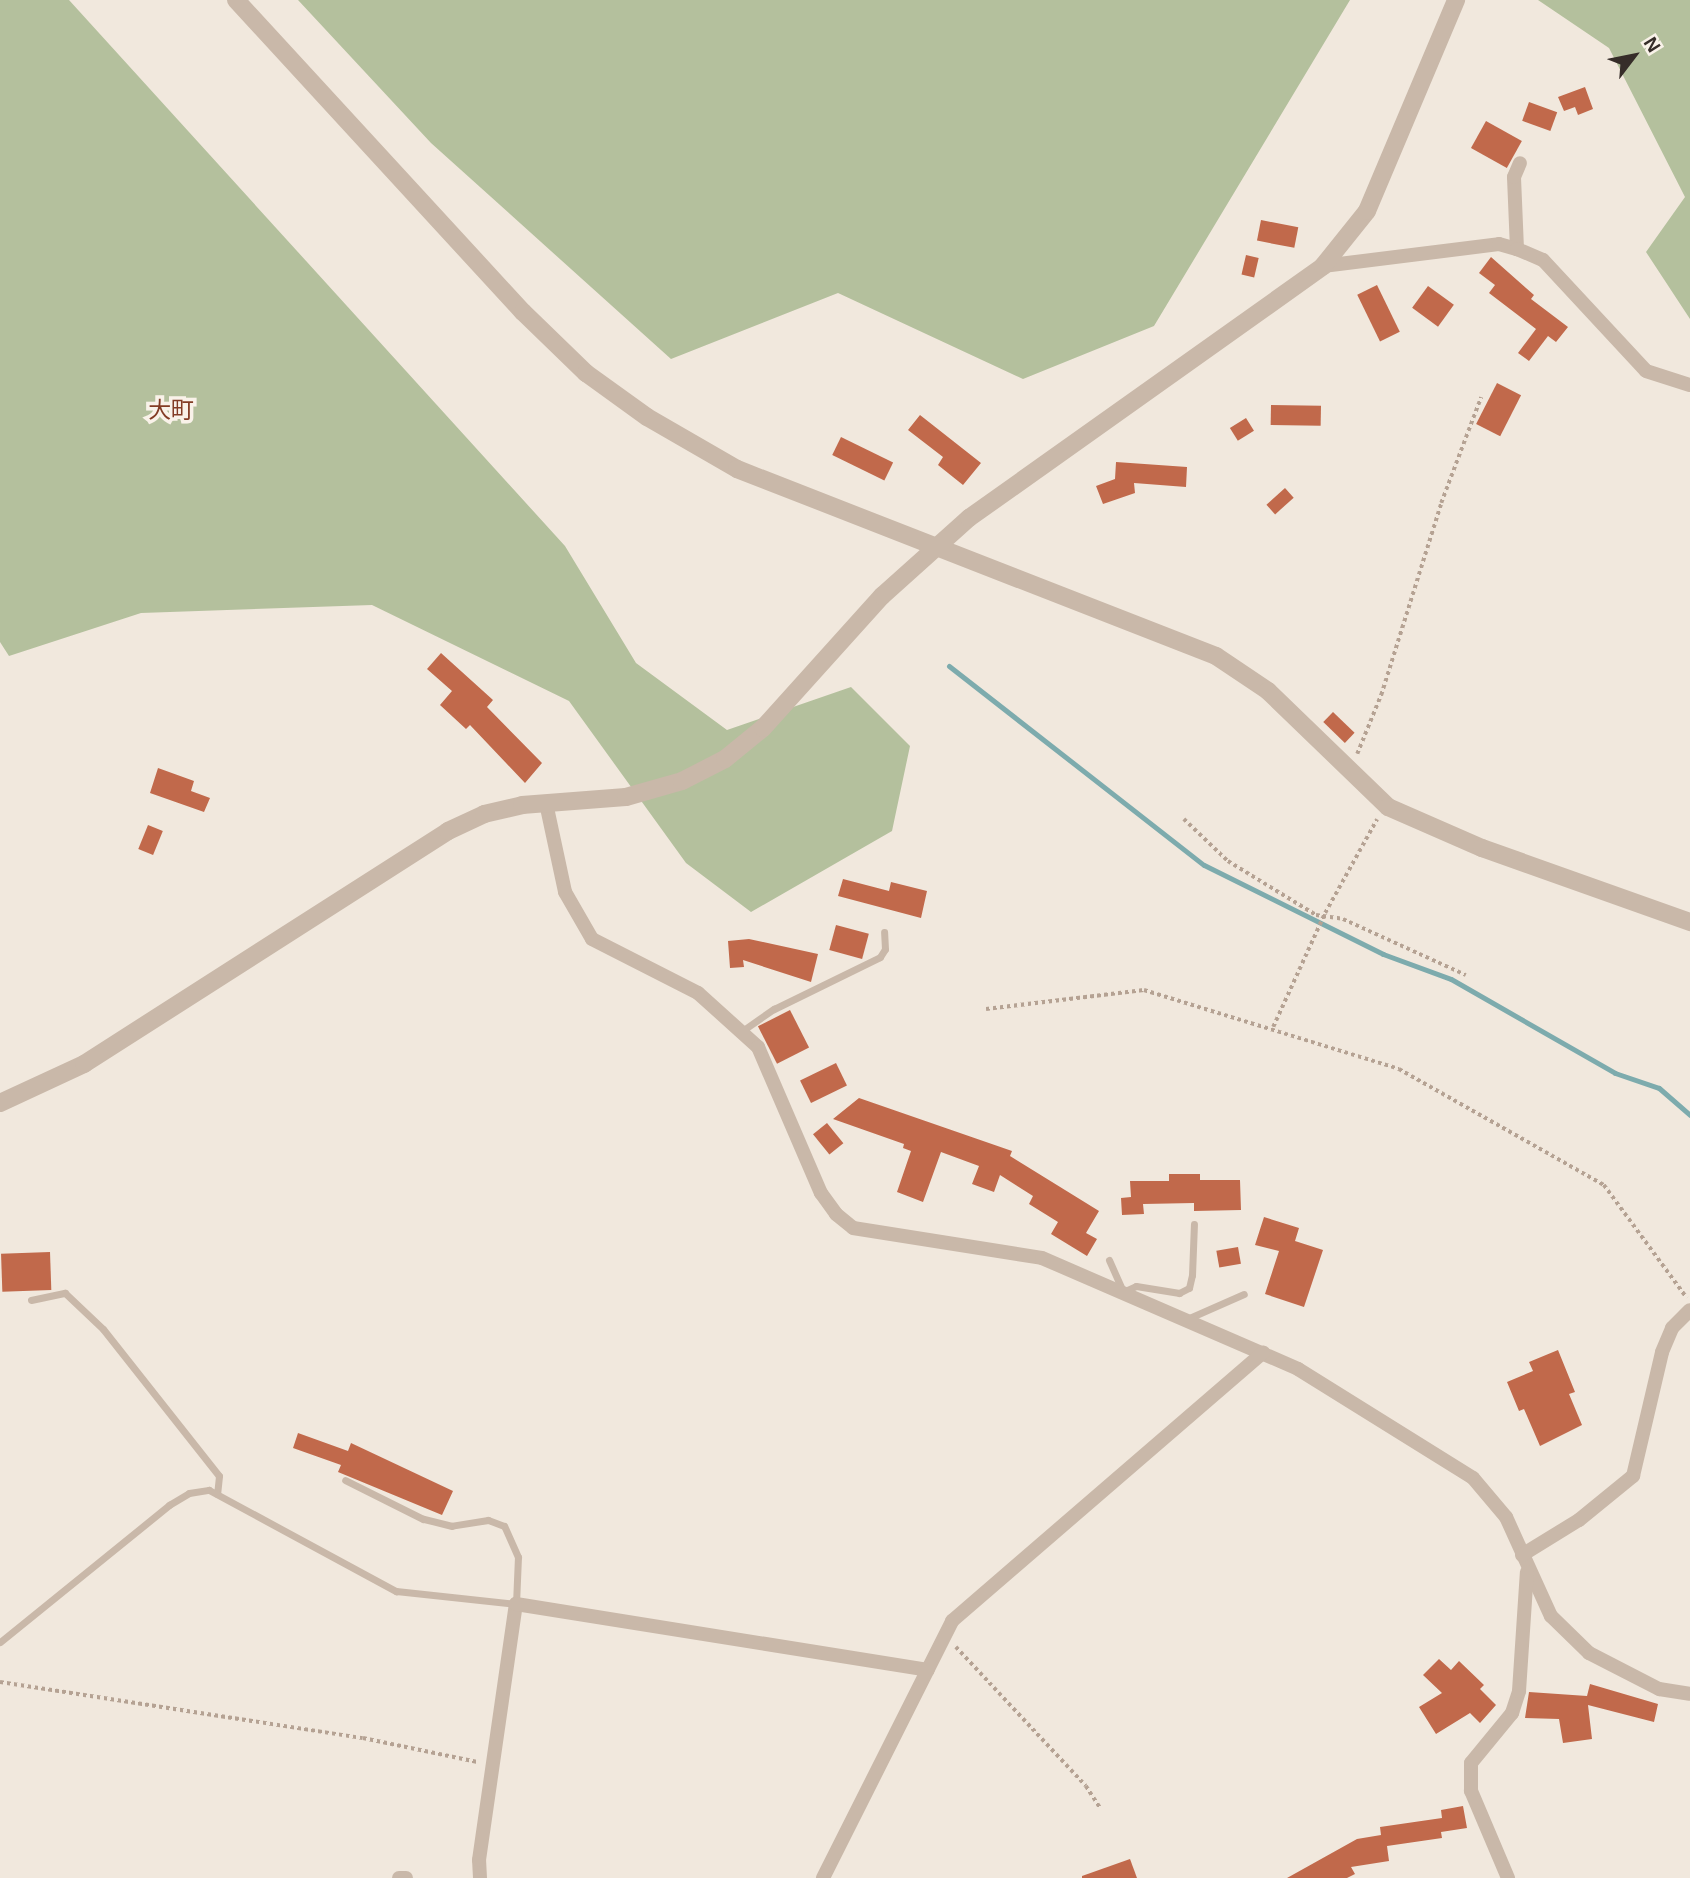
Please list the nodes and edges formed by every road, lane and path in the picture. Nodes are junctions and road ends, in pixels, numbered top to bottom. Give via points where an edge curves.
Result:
1 (236, 0) edge
2 (1456, 0) edge
3 (1520, 163) dead end
4 (1517, 249) junction
5 (1323, 266) junction
6 (1690, 385) edge
7 (1481, 397) dead end
8 (937, 546) junction
9 (1349, 772) junction
10 (546, 803) junction
11 (1388, 807) junction
12 (1184, 819) dead end
13 (1325, 914) junction
14 (1690, 922) edge
15 (884, 932) dead end
16 (1466, 975) dead end
17 (986, 1009) dead end
18 (1273, 1027) junction
19 (742, 1031) junction
20 (0, 1103) edge
21 (1194, 1224) dead end
22 (1109, 1260) dead end
23 (1123, 1292) junction
24 (1244, 1294) dead end
25 (31, 1300) dead end
26 (1690, 1301) edge
27 (1690, 1310) edge
28 (1186, 1319) junction
29 (1263, 1353) junction
30 (345, 1480) dead end
31 (217, 1494) junction
32 (1525, 1561) junction
33 (516, 1604) junction
34 (945, 1634) junction
35 (0, 1642) edge
36 (928, 1670) junction
37 (0, 1682) edge
38 (1690, 1694) edge
39 (492, 1765) junction
40 (1101, 1809) dead end
41 (399, 1878) edge
42 (406, 1878) edge
43 (480, 1878) edge
44 (823, 1878) edge
45 (1508, 1878) edge

1 - 8 street via 523,313 586,373 647,417 737,469
2 - 5 street via 1367,211
3 - 4 street via 1514,177
4 - 5 street via 1499,244
4 - 6 street via 1543,260 1646,371
5 - 8 street
7 - 9 path via 1441,503 1381,695
8 - 9 street via 1216,656 1268,691
8 - 10 street via 883,596 763,728 725,759 682,781 626,797
9 - 11 street
10 - 19 street via 565,892 592,939 698,993
10 - 20 street via 484,814 448,831 84,1064
11 - 13 path
11 - 14 street via 1482,848
12 - 13 path via 1254,879 1316,915
13 - 16 path
13 - 18 path
15 - 19 lane via 885,949 880,957 774,1009
17 - 18 path via 1144,990
18 - 26 path via 1399,1069 1604,1185
19 - 23 street via 758,1047 778,1087 821,1193 853,1228 1042,1258
21 - 23 lane via 1195,1261 1189,1288 1179,1293 1136,1286
22 - 23 lane
23 - 28 street
24 - 28 lane
25 - 31 lane via 65,1293 103,1329 219,1476
27 - 32 street via 1672,1328 1662,1352 1633,1476
28 - 29 street
29 - 32 street via 1408,1433 1473,1478 1506,1517
29 - 34 street via 952,1621
30 - 33 lane via 424,1519 452,1526 488,1520 504,1526 518,1557
31 - 33 lane via 396,1591
31 - 35 lane via 188,1493 169,1505
32 - 38 street via 1551,1616 1589,1653 1659,1689
32 - 45 street via 1519,1691 1512,1713 1471,1763 1471,1791
33 - 36 street
33 - 39 street
34 - 36 street
34 - 40 path via 1002,1701 1086,1786
36 - 44 street
37 - 39 path via 363,1738
39 - 43 street
41 - 42 street

